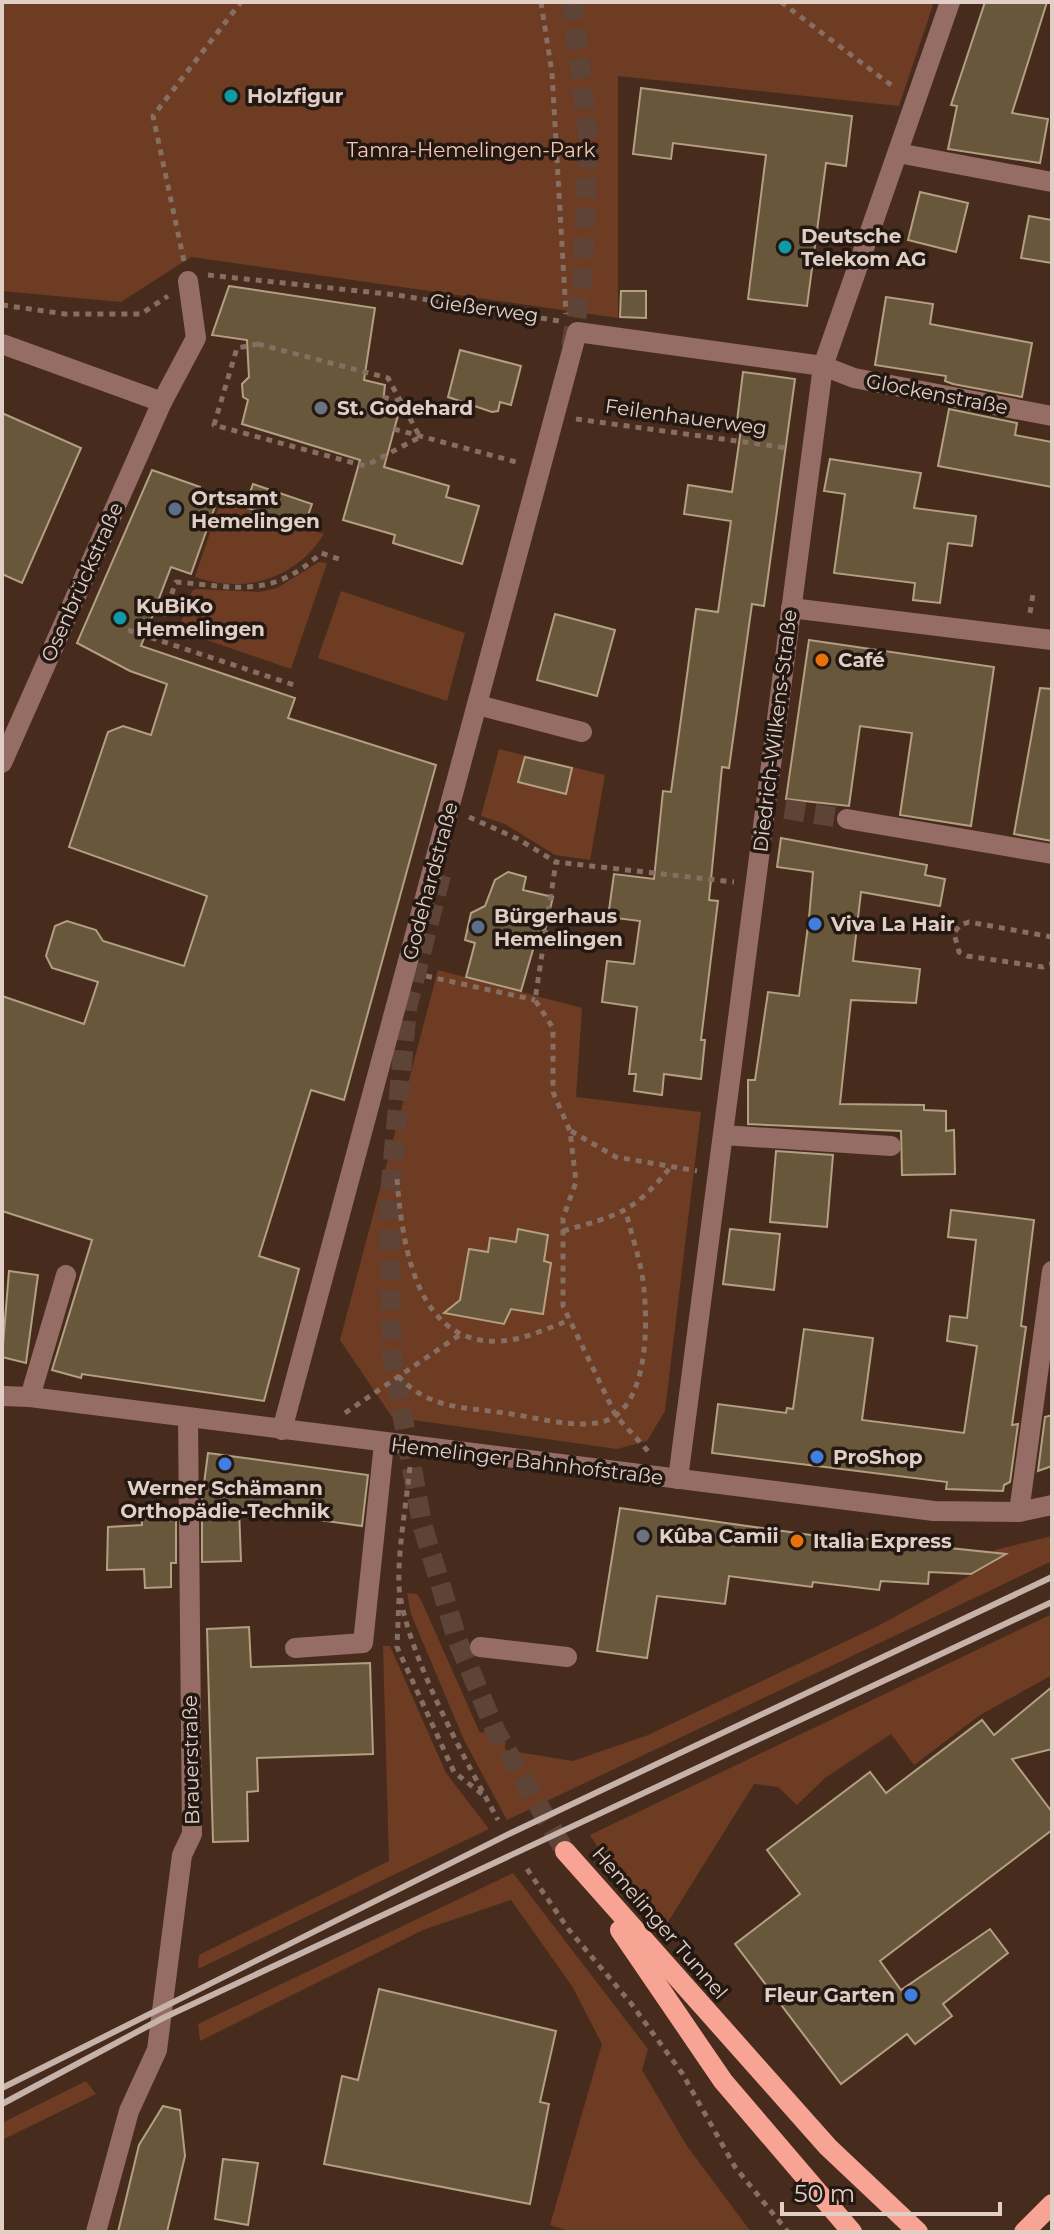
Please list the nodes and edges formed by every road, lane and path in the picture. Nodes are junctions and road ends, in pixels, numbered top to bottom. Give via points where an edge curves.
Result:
1 (241, 2) edge
2 (541, 2) edge
3 (781, 2) edge
4 (950, 2) edge
5 (915, 103) junction
6 (898, 153) junction
7 (1052, 182) edge
8 (188, 281) junction
9 (2, 305) edge
10 (577, 332) junction
11 (2, 344) edge
12 (823, 366) junction
13 (383, 397) dead end
14 (162, 402) junction
15 (402, 402) junction
16 (555, 416) junction
17 (1052, 416) edge
18 (394, 429) dead end
19 (420, 437) junction
20 (812, 451) junction
21 (541, 468) junction
22 (339, 559) dead end
23 (791, 608) junction
24 (128, 630) dead end
25 (155, 639) junction
26 (1052, 640) edge
27 (297, 686) dead end
28 (478, 705) junction
29 (582, 732) dead end
30 (2, 763) edge
31 (450, 808) junction
32 (847, 819) tunnel mouth
33 (1052, 854) edge
34 (556, 862) junction
35 (755, 885) junction
36 (1052, 937) edge
37 (1052, 964) edge
38 (407, 969) junction
39 (535, 1000) junction
40 (570, 1131) junction
41 (723, 1135) junction
42 (891, 1146) dead end
43 (669, 1169) junction
44 (718, 1173) junction
45 (397, 1179) dead end
46 (626, 1212) junction
47 (563, 1231) junction
48 (1052, 1271) edge
49 (66, 1275) dead end
50 (570, 1320) junction
51 (461, 1334) junction
52 (398, 1376) junction
53 (2, 1396) edge
54 (30, 1397) junction
55 (616, 1416) junction
56 (188, 1418) junction
57 (282, 1430) junction
58 (342, 1437) junction
59 (384, 1443) junction
60 (411, 1446) junction
61 (678, 1479) junction
62 (1052, 1505) edge
63 (1019, 1512) junction
64 (399, 1593) junction
65 (480, 1647) dead end
66 (295, 1648) dead end
67 (567, 1657) dead end
68 (485, 1797) junction
69 (498, 1820) dead end
70 (527, 1869) dead end
71 (1052, 2204) edge
72 (834, 2210) junction
73 (96, 2232) edge
74 (788, 2232) edge
75 (840, 2232) edge
76 (852, 2232) edge
77 (918, 2232) edge
78 (1024, 2232) edge

1 - 8 path via 153,116
2 - 10 path via 552,73 563,309
3 - 5 path
4 - 5 street, Diedrich-Wilkens-Straße
5 - 6 street, Diedrich-Wilkens-Straße
6 - 7 street
6 - 12 street, Diedrich-Wilkens-Straße
8 - 9 path via 141,314 65,314
8 - 10 path, Gießerweg via 208,275 397,295 554,318
8 - 14 street, Osenbrückstraße via 196,338
10 - 12 street
10 - 16 street, Godehardstraße
11 - 14 street
12 - 17 street, Glockenstraße via 854,378
12 - 20 street, Diedrich-Wilkens-Straße
13 - 15 path
14 - 30 street, Osenbrückstraße
15 - 19 path
15 - 19 path via 388,378 258,344 237,348 214,425 365,466
16 - 20 path, Feilenhauerweg
16 - 21 street, Godehardstraße
18 - 19 path
19 - 21 path
20 - 23 street, Diedrich-Wilkens-Straße
21 - 28 street, Godehardstraße
22 - 25 path via 321,553 296,574 258,588 176,582
23 - 26 street
23 - 35 street, Diedrich-Wilkens-Straße via 775,808
24 - 25 path
25 - 27 path
28 - 29 street
28 - 31 street, Godehardstraße
31 - 34 path
31 - 38 street, Godehardstraße
32 - 33 street
34 - 35 path
34 - 39 path
35 - 41 street, Diedrich-Wilkens-Straße
36 - 37 path via 969,922 954,933 959,952 967,956
38 - 39 path
38 - 57 street, Godehardstraße
39 - 40 path via 553,1028 553,1092
40 - 43 path via 616,1157
40 - 47 path via 576,1182
41 - 42 street
41 - 44 street, Diedrich-Wilkens-Straße
43 - 44 path
43 - 46 path
44 - 61 street, Diedrich-Wilkens-Straße
45 - 51 path via 408,1262 421,1292
46 - 47 path
46 - 55 path via 644,1288 646,1352 631,1398
47 - 50 path via 563,1306
48 - 63 street
49 - 54 street
50 - 51 path via 501,1341
50 - 55 path
51 - 52 path
52 - 55 path via 428,1402 562,1421 598,1423
52 - 58 path via 346,1412
53 - 54 street, Hemelinger Bahnhofstraße
54 - 56 street, Hemelinger Bahnhofstraße
55 - 61 path
56 - 57 street, Hemelinger Bahnhofstraße
56 - 73 street, Brauerstraße via 192,1834 182,1855 157,2050 129,2111
57 - 58 street, Hemelinger Bahnhofstraße
58 - 59 street, Hemelinger Bahnhofstraße
59 - 60 street, Hemelinger Bahnhofstraße
59 - 66 street via 363,1643
60 - 61 street, Hemelinger Bahnhofstraße
60 - 64 path
61 - 63 street, Hemelinger Bahnhofstraße via 934,1511
62 - 63 street, Hemelinger Bahnhofstraße
64 - 68 path via 413,1640
64 - 68 path via 397,1647 454,1772
65 - 67 street
68 - 69 path
70 - 74 path via 682,2073 735,2167
71 - 78 main road
72 - 75 main road
72 - 76 main road, Hemelinger Tunnel
72 - 77 main road, Hemelinger Tunnel via 723,2081 565,1851 828,2147

